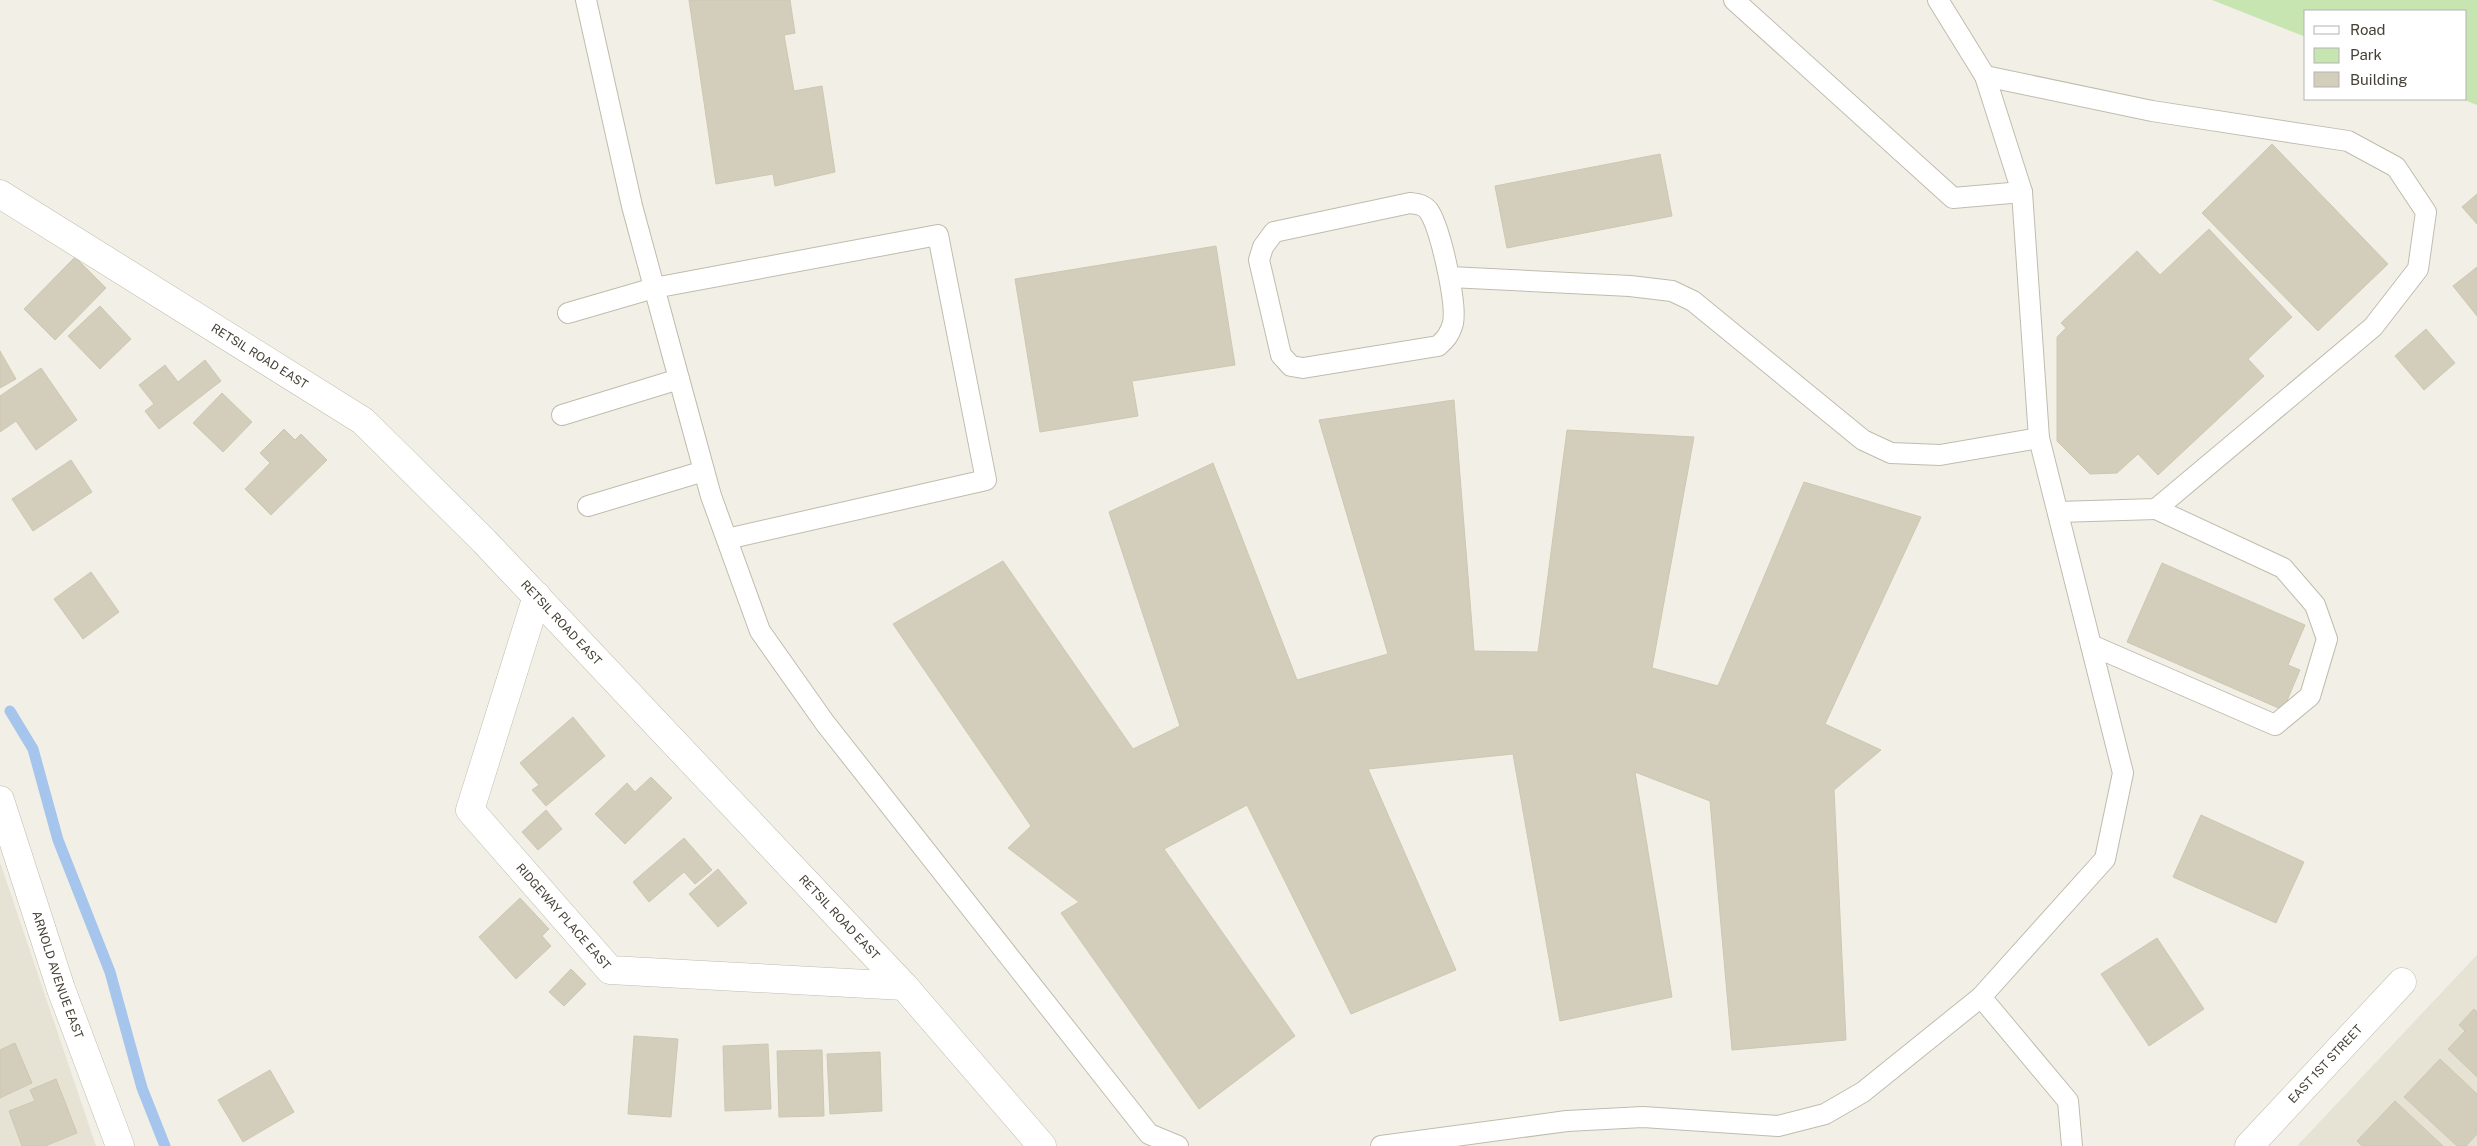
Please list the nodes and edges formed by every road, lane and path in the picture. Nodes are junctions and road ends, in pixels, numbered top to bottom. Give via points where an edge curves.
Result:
1 (586, 0) edge
2 (1734, 0) edge
3 (1938, 0) edge
4 (1985, 76) junction
5 (2022, 192) junction
6 (0, 194) edge
7 (1450, 277) junction
8 (654, 288) junction
9 (568, 313) dead end
10 (679, 379) junction
11 (562, 415) dead end
12 (2040, 438) junction
13 (704, 471) junction
14 (588, 506) dead end
15 (2156, 509) junction
16 (2058, 512) junction
17 (727, 539) junction
18 (537, 596) junction
19 (2091, 645) junction
20 (0, 800) edge
21 (2402, 982) dead end
22 (904, 986) junction
23 (1981, 997) junction
24 (120, 1146) edge
25 (1042, 1146) edge
26 (1178, 1146) edge
27 (1381, 1146) edge
28 (2072, 1146) edge
29 (2249, 1146) edge

1 - 8 lane via 632,206
2 - 5 lane via 1953,198
3 - 4 lane
4 - 5 lane
4 - 15 lane via 2152,111 2348,141 2396,167 2426,212 2418,269 2373,326
5 - 12 lane
6 - 18 street, RETSIL ROAD EAST via 363,421
7 - 7 lane via 1453,322 1449,336 1438,346 1303,368 1291,366 1281,355 1259,260 1263,247 1274,232 1410,203 1421,204 1430,212
7 - 12 lane via 1672,291 1693,302 1863,440 1890,452 1940,455
8 - 9 lane
8 - 10 lane
8 - 17 lane via 938,235 986,480
10 - 11 lane
10 - 13 lane
12 - 16 lane
13 - 14 lane
13 - 17 lane
15 - 16 lane
15 - 19 lane via 2283,568 2315,604 2327,639 2310,696 2275,725
16 - 19 lane
17 - 26 lane via 760,631 825,723 1149,1134
18 - 22 street, RETSIL ROAD EAST
18 - 22 street, RIDGEWAY PLACE EAST via 470,810 610,970
19 - 23 lane via 2124,773 2105,859
20 - 24 street, ARNOLD AVENUE EAST via 61,989
21 - 29 street, EAST 1ST STREET
22 - 25 street, RETSIL ROAD EAST
23 - 27 lane via 1863,1092 1825,1114 1778,1126 1643,1117 1567,1121
23 - 28 lane via 2068,1101

